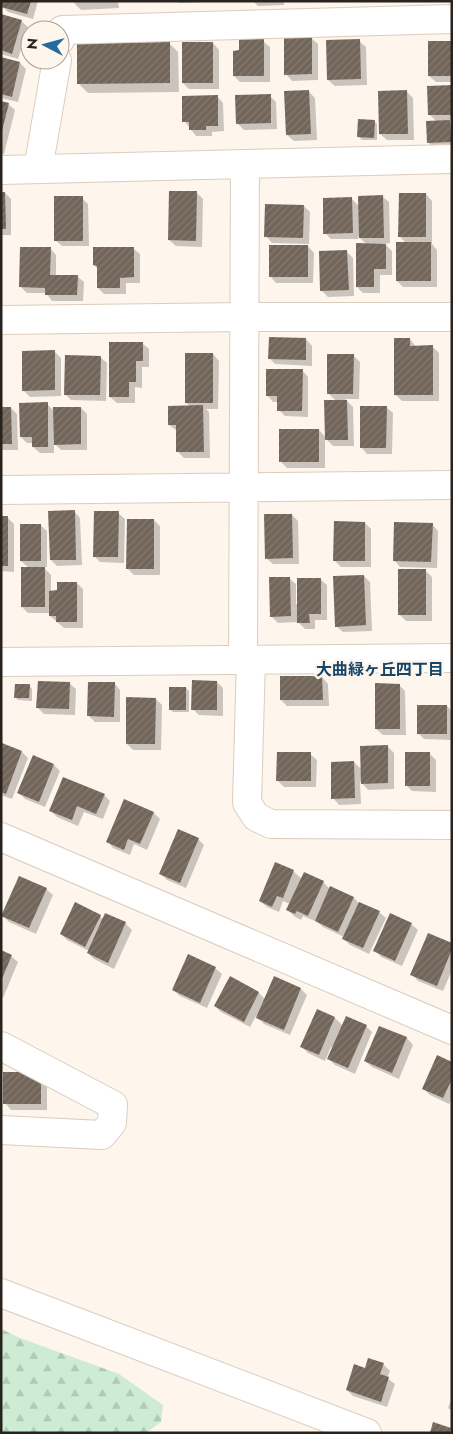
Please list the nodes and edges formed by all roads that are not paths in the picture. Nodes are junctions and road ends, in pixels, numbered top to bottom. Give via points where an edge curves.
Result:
1 (452, 19) edge
2 (70, 30) edge
3 (55, 70) edge
4 (452, 159) edge
5 (245, 164) junction
6 (38, 169) junction
7 (1, 170) edge
8 (244, 317) junction
9 (452, 318) edge
10 (1, 320) edge
11 (452, 485) edge
12 (244, 487) junction
13 (1, 490) edge
14 (452, 658) edge
15 (247, 659) junction
16 (1, 662) edge
17 (452, 825) edge
18 (1, 837) edge
19 (452, 1030) edge
20 (1, 1046) edge
21 (1, 1130) edge
22 (1, 1293) edge
23 (367, 1433) edge

1 - 2 street
3 - 6 street
4 - 5 street
5 - 6 street
5 - 8 street
6 - 7 street
8 - 9 street
8 - 10 street
8 - 12 street
11 - 12 street
12 - 13 street
12 - 15 street
14 - 15 street
15 - 16 street
15 - 17 street via 247,803 256,817 272,824
18 - 19 street
20 - 21 street via 113,1104 112,1124 102,1135
22 - 23 street

